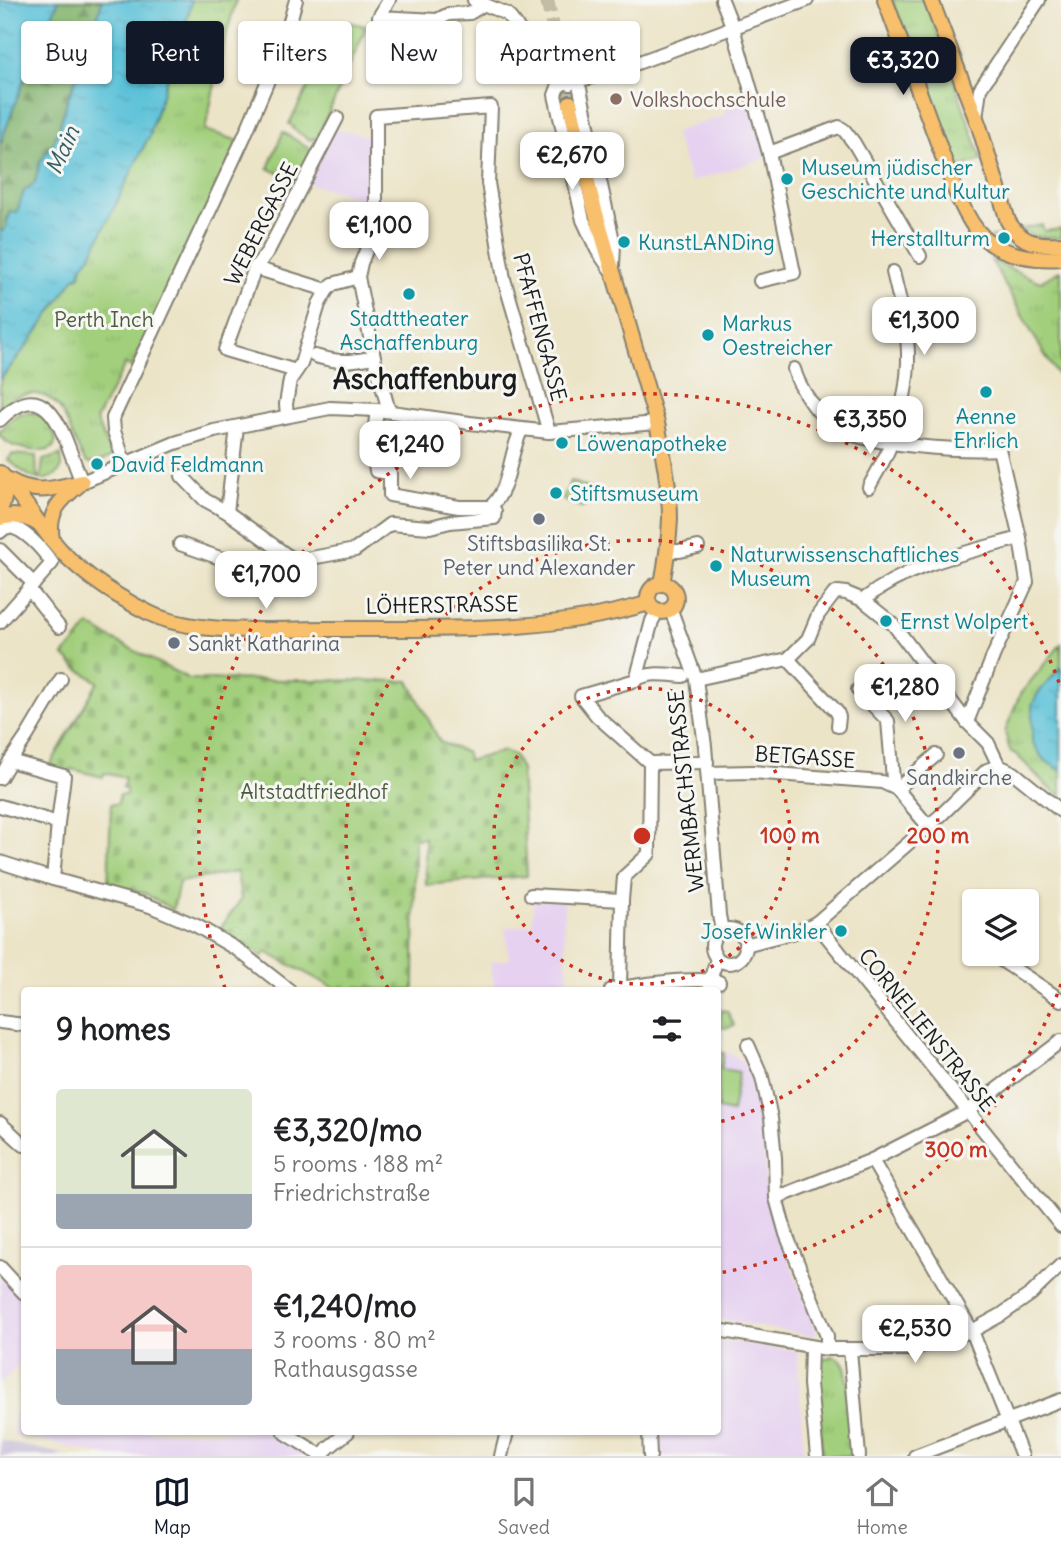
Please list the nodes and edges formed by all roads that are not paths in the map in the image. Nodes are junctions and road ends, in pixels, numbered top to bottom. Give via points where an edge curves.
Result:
1 (296, 0) edge
2 (389, 0) edge
3 (722, 0) edge
4 (807, 0) edge
5 (885, 0) edge
6 (931, 0) edge
7 (1039, 0) edge
8 (478, 2) edge
9 (513, 21) edge
10 (733, 28) junction
11 (640, 62) edge
12 (562, 84) edge
13 (569, 84) edge
14 (584, 84) edge
15 (580, 89) junction
16 (570, 103) tunnel mouth
17 (337, 118) dead end
18 (976, 118) junction
19 (769, 153) junction
20 (1061, 244) edge
21 (920, 256) dead end
22 (1061, 258) edge
23 (255, 268) junction
24 (612, 272) junction
25 (893, 272) dead end
26 (358, 277) junction
27 (760, 281) dead end
28 (327, 290) junction
29 (309, 354) junction
30 (374, 358) junction
31 (794, 369) dead end
32 (296, 371) junction
33 (383, 411) junction
34 (287, 416) junction
35 (0, 420) edge
36 (657, 422) junction
37 (237, 426) junction
38 (522, 429) junction
39 (550, 432) junction
40 (892, 442) junction
41 (125, 464) junction
42 (1, 475) edge
43 (182, 476) dead end
44 (82, 482) junction
45 (869, 487) dead end
46 (489, 507) junction
47 (0, 509) edge
48 (227, 512) junction
49 (40, 524) junction
50 (3, 525) edge
51 (1020, 538) junction
52 (52, 541) junction
53 (180, 544) dead end
54 (698, 547) dead end
55 (0, 550) edge
56 (667, 551) junction
57 (295, 561) junction
58 (662, 584) junction
59 (31, 586) junction
60 (0, 599) edge
61 (863, 600) junction
62 (659, 608) junction
63 (9, 611) junction
64 (0, 622) edge
65 (59, 627) dead end
66 (788, 659) junction
67 (689, 678) junction
68 (61, 679) dead end
69 (636, 680) junction
70 (858, 690) dead end
71 (967, 722) junction
72 (838, 726) dead end
73 (936, 755) dead end
74 (10, 761) junction
75 (650, 763) junction
76 (999, 766) junction
77 (707, 767) junction
78 (0, 778) edge
79 (897, 789) junction
80 (0, 806) edge
81 (1061, 811) edge
82 (58, 823) junction
83 (928, 826) junction
84 (0, 862) edge
85 (53, 879) junction
86 (531, 895) dead end
87 (622, 900) junction
88 (816, 923) junction
89 (722, 931) junction
90 (745, 945) junction
91 (723, 961) junction
92 (1010, 966) edge
93 (713, 986) edge
94 (285, 987) edge
95 (615, 987) edge
96 (680, 987) edge
97 (1061, 1000) edge
98 (0, 1022) edge
99 (21, 1025) edge
100 (1061, 1041) edge
101 (748, 1045) dead end
102 (968, 1111) junction
103 (3, 1131) edge
104 (21, 1143) edge
105 (872, 1160) junction
106 (775, 1198) junction
107 (1061, 1226) edge
108 (1061, 1265) edge
109 (0, 1267) edge
110 (21, 1290) edge
111 (721, 1330) edge
112 (972, 1331) junction
113 (811, 1348) junction
114 (827, 1349) junction
115 (850, 1350) junction
116 (1061, 1400) edge
117 (1008, 1420) junction
118 (289, 1435) edge
119 (344, 1435) edge
120 (506, 1435) edge
121 (649, 1435) edge
122 (650, 1455) edge
123 (322, 1456) edge
124 (501, 1456) edge
125 (817, 1456) edge
126 (859, 1456) edge
127 (915, 1456) edge
128 (1022, 1456) edge

1 - 41 street via 283,45 244,137 113,418
2 - 8 street via 379,17 437,20 470,13
3 - 10 street
4 - 10 street
5 - 22 main road via 970,220 985,239 1004,250
6 - 18 main road
7 - 18 street via 980,89
8 - 9 street via 507,13
10 - 11 street
10 - 19 street
12 - 24 street via 555,95 583,220
13 - 15 street
14 - 15 street
15 - 24 street via 614,245
16 - 24 main road
17 - 23 street, WEBERGASSE
18 - 20 main road via 1014,231 1044,245
19 - 21 street via 839,127 844,130
19 - 27 street via 794,273
23 - 28 street
23 - 32 street, WEBERGASSE via 225,350
24 - 36 main road
25 - 40 street via 908,352 905,391
26 - 28 street
26 - 30 street
26 - 39 street, PFAFFENGASSE via 376,210 376,116 491,107 488,183 504,279
28 - 29 street via 319,304
29 - 30 street via 350,362
29 - 32 street
30 - 33 street
31 - 40 street via 808,397 834,426 864,438
32 - 34 street via 290,380
33 - 34 street via 330,408
33 - 38 street
33 - 46 street via 372,448 376,471 390,472 390,495 459,508
34 - 37 street
35 - 44 street via 18,405 33,403 47,408 61,428
36 - 39 street
36 - 56 main road via 669,498
37 - 41 street via 175,443
37 - 48 street
38 - 39 street
38 - 46 street via 506,482
40 - 45 street
40 - 51 street via 999,450
41 - 44 street
42 - 44 main road via 37,491
42 - 47 main road via 5,491
42 - 49 main road, LÖHERSTRASSE
43 - 48 street via 205,500
44 - 52 main road via 53,512
46 - 57 street via 495,511 494,518 430,527 390,524 355,550
48 - 57 street
49 - 50 main road via 15,516
49 - 52 main road, LÖHERSTRASSE
50 - 59 street via 15,527 52,562
51 - 61 street via 931,562
51 - 71 street via 1027,582
52 - 62 main road, LÖHERSTRASSE via 89,575 134,604 171,622 196,627 476,628
53 - 57 street via 264,567
54 - 56 street
55 - 59 street
56 - 58 main road
58 - 62 main road via 648,597
58 - 62 main road via 676,594 674,605
59 - 63 street
59 - 65 street
60 - 63 street
61 - 66 street via 834,594 808,639
61 - 71 street via 893,624
62 - 67 street, WERMBACHSTRASSE
62 - 69 street
63 - 64 street
66 - 67 street
66 - 72 street via 837,712
67 - 69 street via 652,674
67 - 77 street, WERMBACHSTRASSE
68 - 74 street
69 - 75 street via 581,696
70 - 79 street via 888,721
71 - 76 street via 988,743
73 - 79 street
74 - 78 street
74 - 82 street via 64,776
75 - 77 street, BETGASSE
75 - 87 street via 649,854 624,877
76 - 81 street
76 - 83 street via 987,770
77 - 79 street, BETGASSE via 882,782
77 - 89 street, WERMBACHSTRASSE
79 - 83 street
80 - 82 street
82 - 85 street
83 - 88 street
84 - 85 street
85 - 94 street via 150,906 197,926 238,950
86 - 87 street
87 - 95 street
88 - 90 street via 799,932
88 - 102 street, CORNELIENSTRASSE
89 - 90 street via 736,930
89 - 91 street via 712,946
90 - 91 street via 736,961
91 - 93 street
92 - 97 street
93 - 96 street
98 - 99 street
100 - 102 street
101 - 106 street via 762,1077 771,1118
102 - 105 street
102 - 107 street, CORNELIENSTRASSE
103 - 104 street
105 - 106 street
105 - 112 street
106 - 114 street via 827,1336
108 - 112 street via 1031,1294
109 - 110 street
111 - 113 street
112 - 115 street via 910,1349
112 - 117 street
113 - 114 street
113 - 125 street
114 - 115 street
115 - 126 street
116 - 117 street
117 - 127 street
117 - 128 street
118 - 123 street
119 - 123 street
120 - 124 street
121 - 122 street

